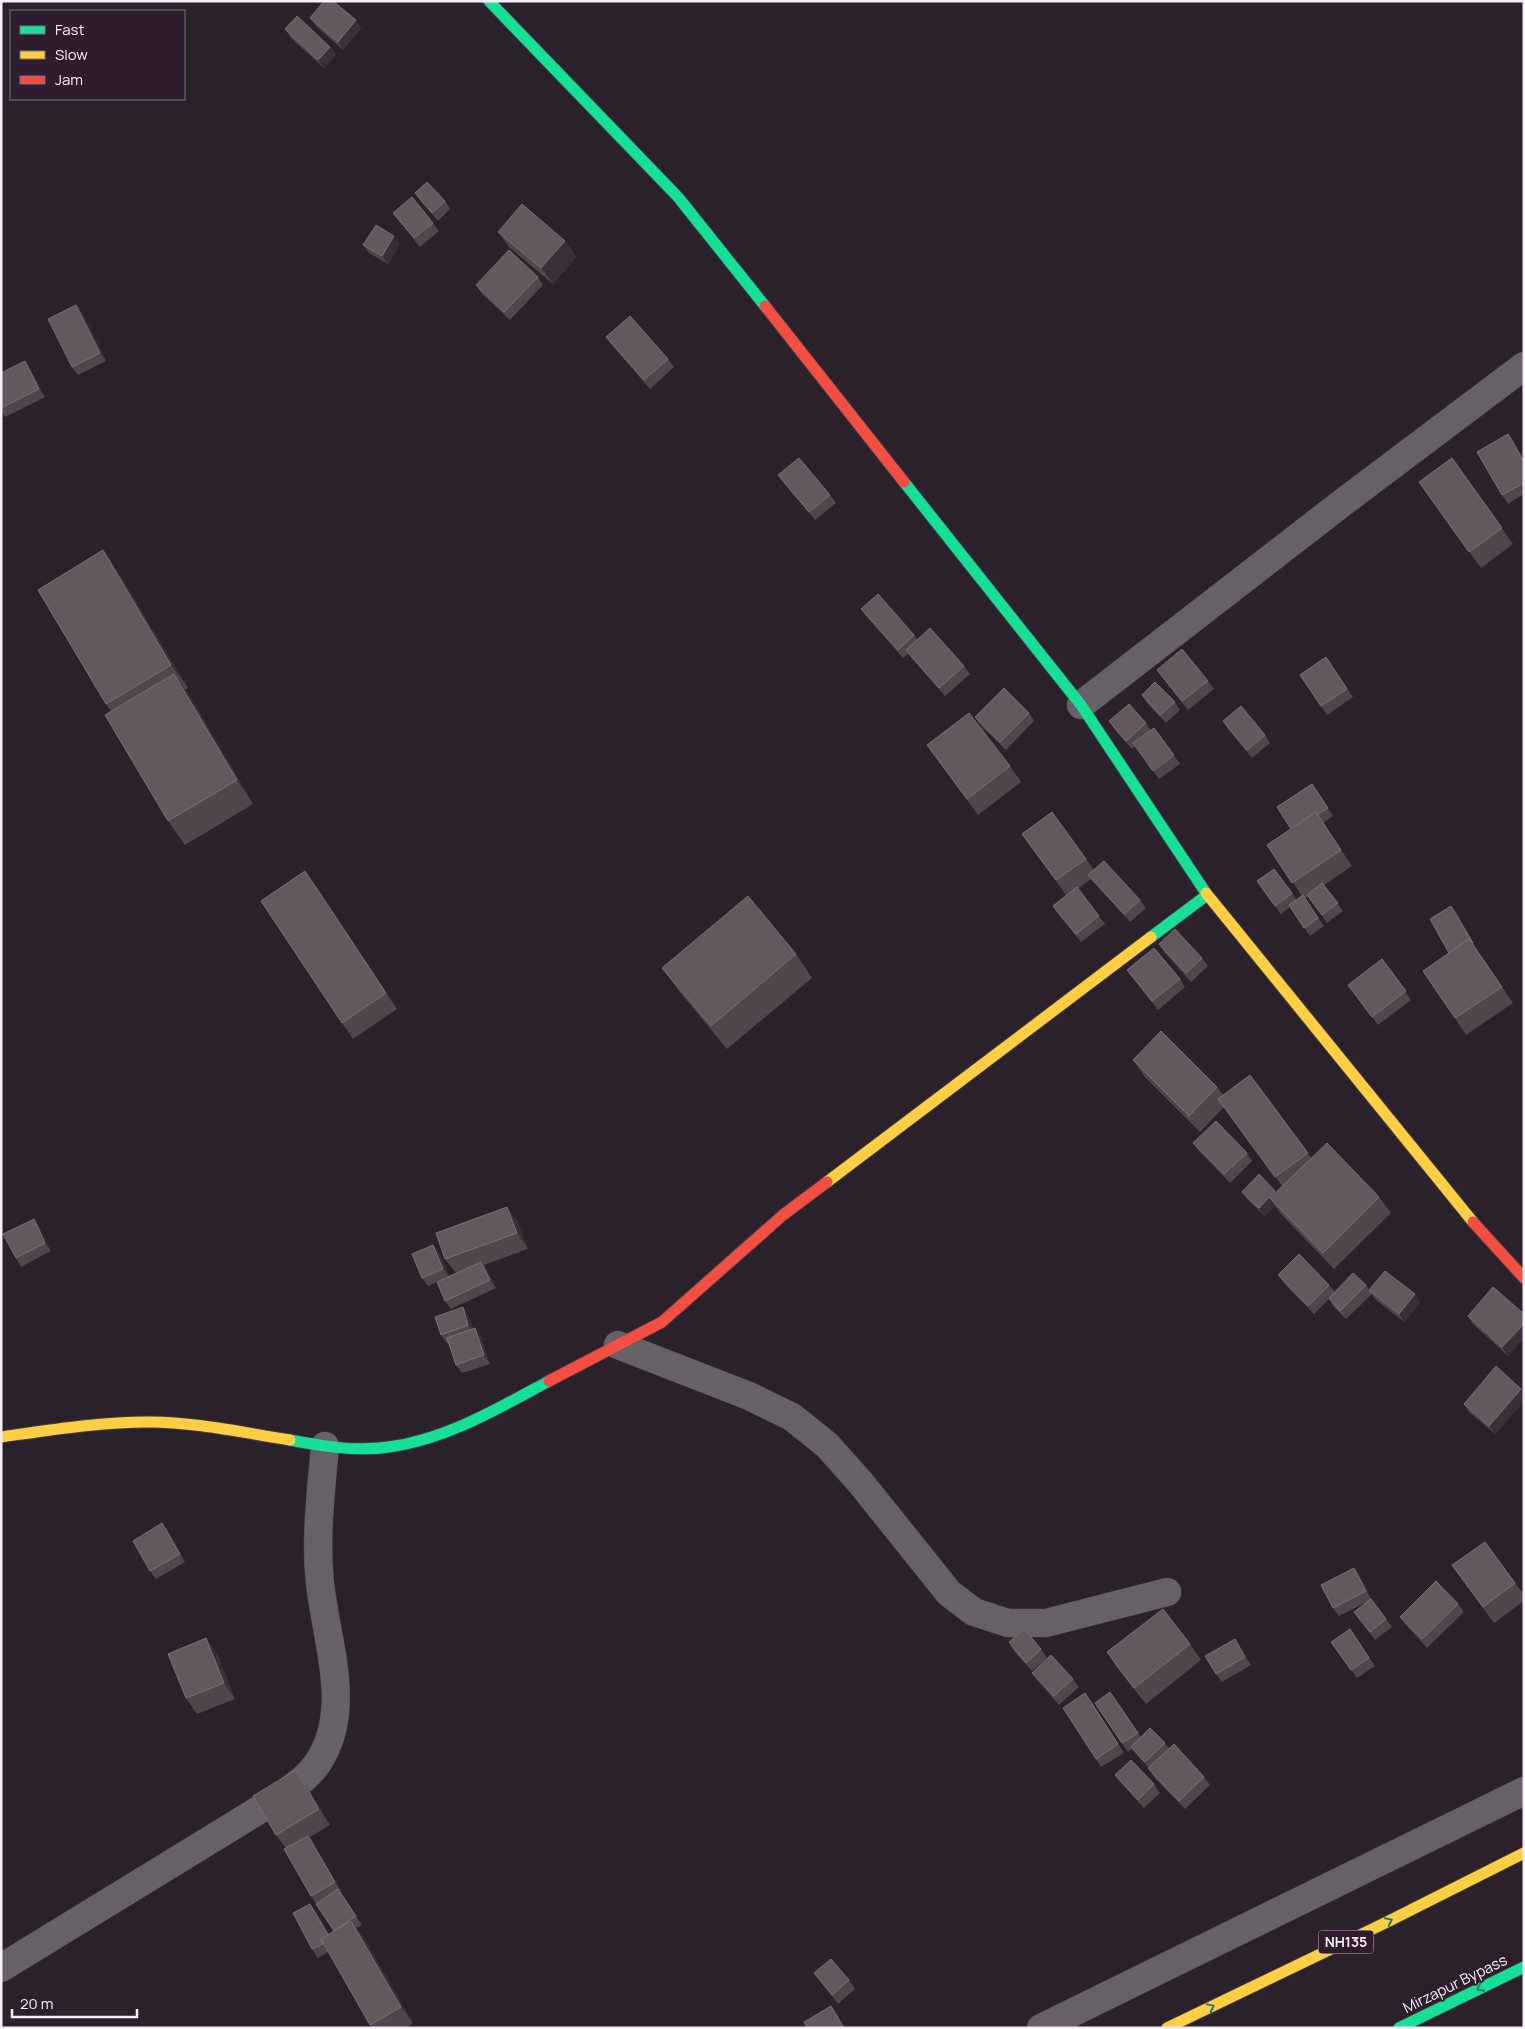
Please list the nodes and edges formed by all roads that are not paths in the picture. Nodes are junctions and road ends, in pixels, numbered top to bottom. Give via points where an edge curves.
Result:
1 (489, 1) edge
2 (1524, 366) edge
3 (1081, 705) junction
4 (1207, 895) junction
5 (1524, 1278) edge
6 (618, 1345) junction
7 (1, 1438) edge
8 (325, 1446) junction
9 (1167, 1592) dead end
10 (1524, 1791) edge
11 (1524, 1853) edge
12 (1524, 1966) edge
13 (1, 1968) edge
14 (1041, 2028) edge
15 (1167, 2028) edge
16 (1398, 2028) edge

1 - 3 main road via 678,197
2 - 3 street
3 - 4 main road
4 - 5 main road via 1459,1207
4 - 6 main road via 783,1215 662,1322
6 - 8 main road via 480,1418 433,1436 389,1447
6 - 9 street via 749,1396 792,1418 827,1445 949,1593 974,1612 1008,1623 1046,1623
7 - 8 main road via 84,1424 151,1422 217,1428
8 - 13 street via 317,1536 320,1583 337,1689 331,1732 316,1764 294,1786 254,1813
10 - 14 street
15 -> 11 main road, NH135
12 -> 16 main road, Mirzapur Bypass

